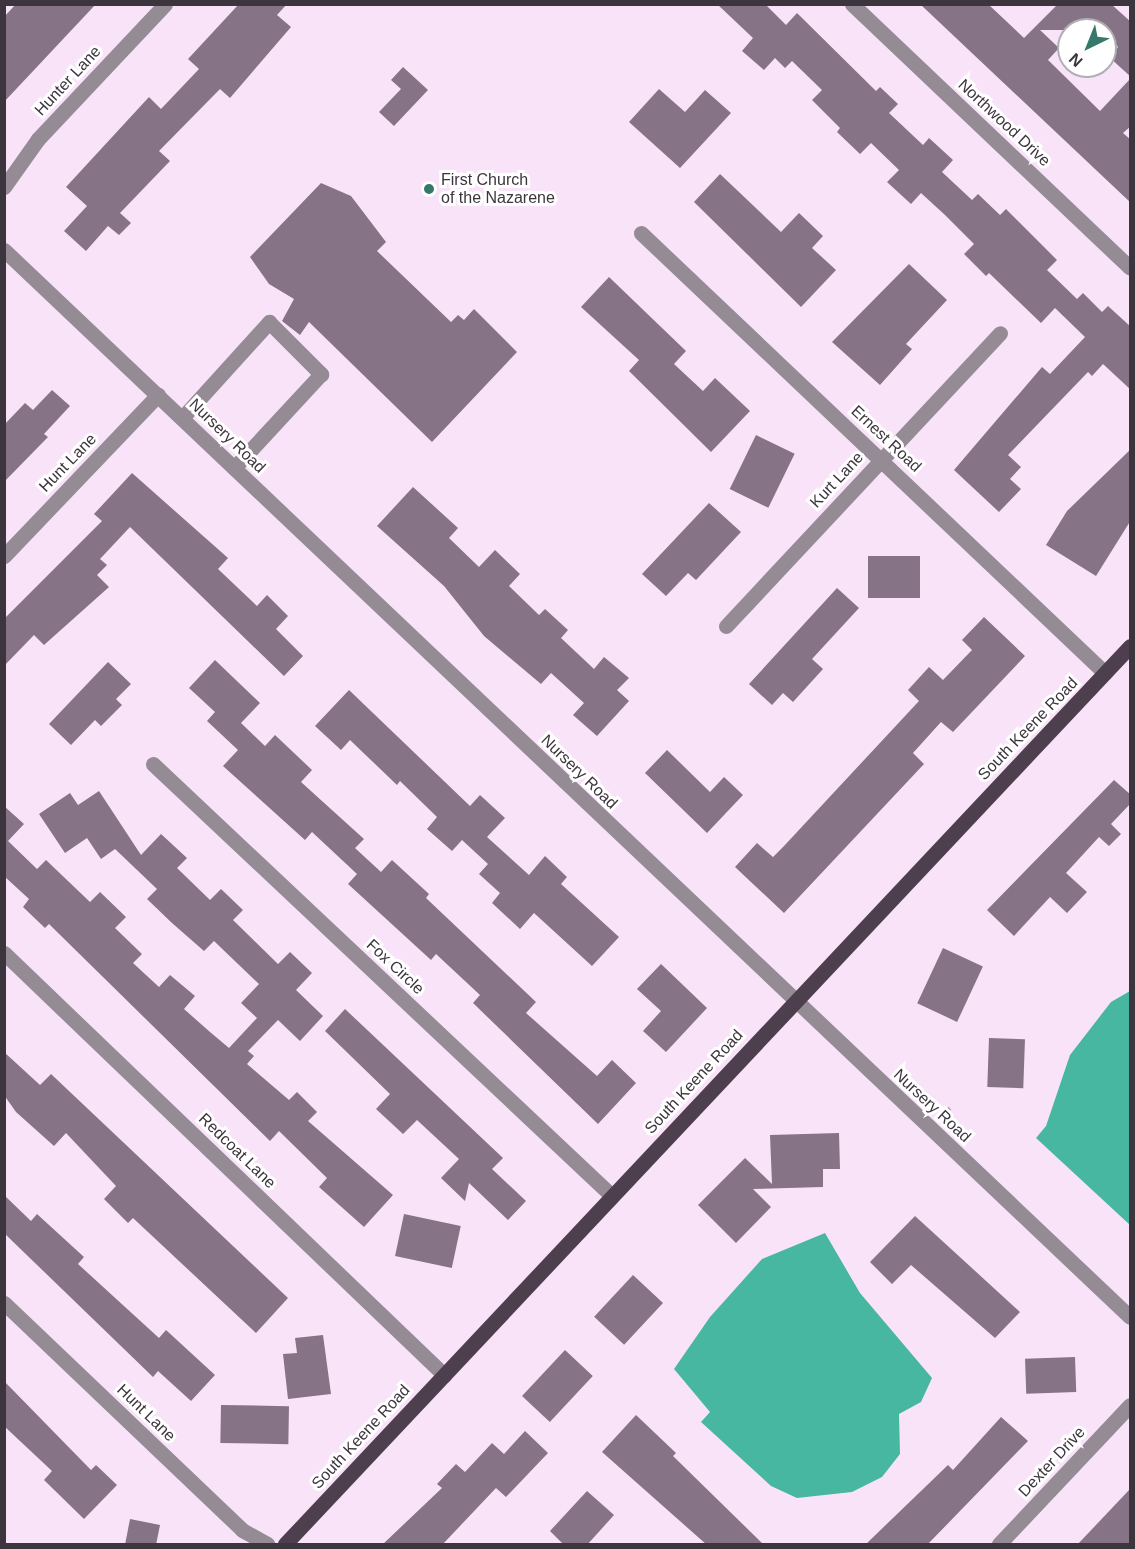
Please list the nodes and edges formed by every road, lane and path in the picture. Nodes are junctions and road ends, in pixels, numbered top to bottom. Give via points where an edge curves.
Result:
1 (165, 4) edge
2 (852, 4) edge
3 (4, 187) edge
4 (641, 233) dead end
5 (4, 250) edge
6 (1131, 268) edge
7 (1000, 333) dead end
8 (158, 395) junction
9 (182, 418) junction
10 (881, 459) junction
11 (234, 468) junction
12 (4, 556) edge
13 (726, 626) dead end
14 (1131, 646) edge
15 (1105, 674) junction
16 (153, 764) dead end
17 (4, 953) edge
18 (794, 1001) junction
19 (612, 1196) junction
20 (4, 1303) edge
21 (1131, 1317) edge
22 (444, 1375) junction
23 (1131, 1405) edge
24 (267, 1545) edge
25 (285, 1545) edge
26 (999, 1545) edge

1 - 3 street, Hunter Lane via 38,139
2 - 6 street, Northwood Drive
4 - 10 street, Ernest Road
5 - 8 street, Nursery Road
7 - 10 street, Kurt Lane
8 - 9 street, Nursery Road
8 - 12 street, Hunt Lane
9 - 11 street, Nursery Road
9 - 11 street via 268,322 321,374
10 - 13 street, Kurt Lane
10 - 15 street, Ernest Road
11 - 18 street, Nursery Road
14 - 15 main road, South Keene Road
15 - 18 main road, South Keene Road
16 - 19 street, Fox Circle
17 - 22 street, Redcoat Lane
18 - 19 main road, South Keene Road
18 - 21 street, Nursery Road
19 - 22 main road, South Keene Road
20 - 24 street, Hunt Lane via 242,1530
22 - 25 main road, South Keene Road
23 - 26 street, Dexter Drive

